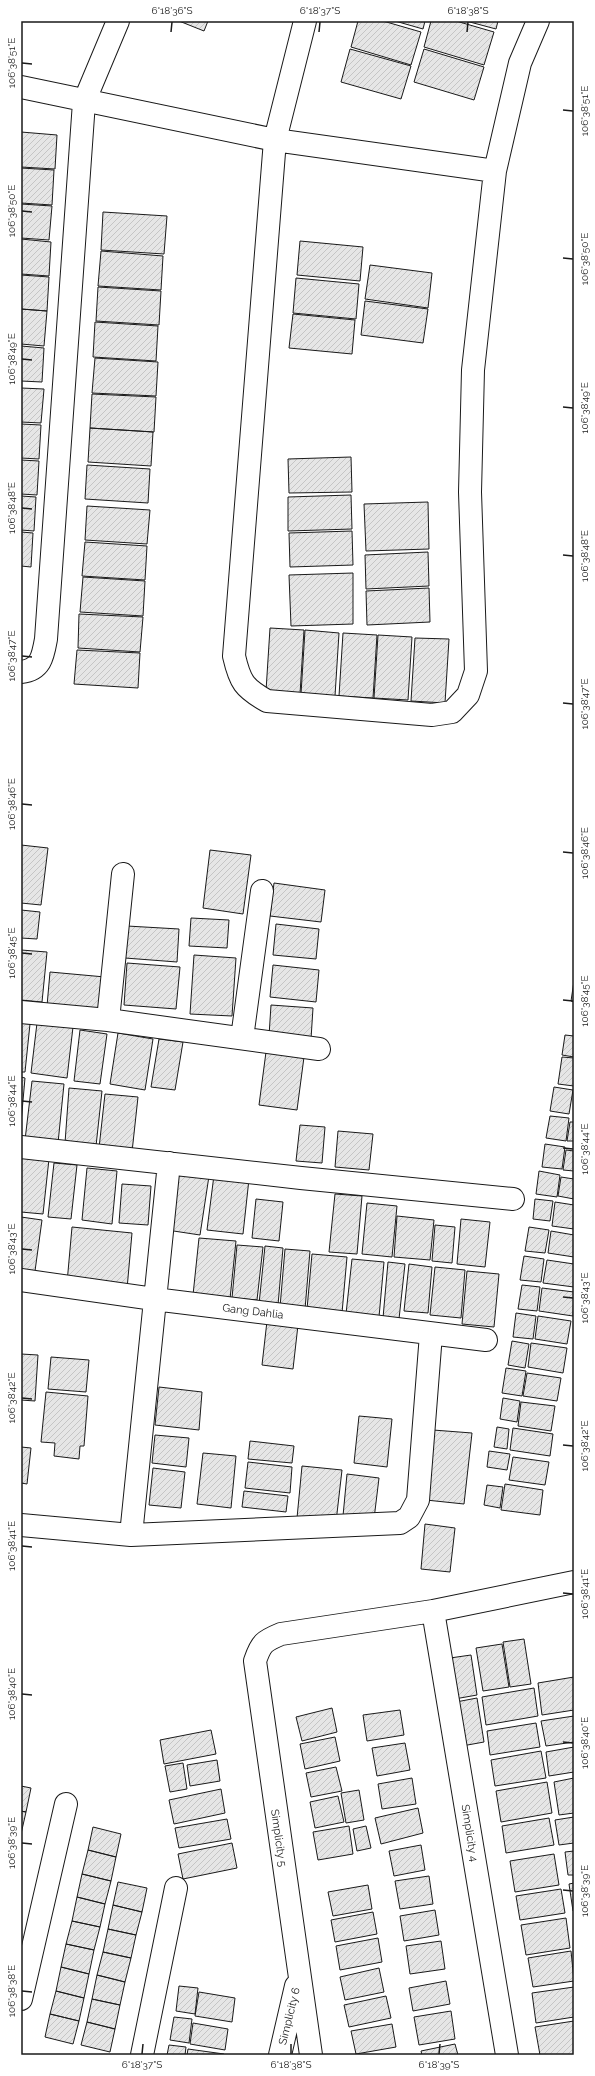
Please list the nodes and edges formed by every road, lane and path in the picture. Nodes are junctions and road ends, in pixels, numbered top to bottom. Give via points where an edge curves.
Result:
1 (118, 21) edge
2 (304, 21) edge
3 (538, 21) edge
4 (21, 87) edge
5 (84, 102) junction
6 (275, 140) junction
7 (495, 171) junction
8 (21, 672) edge
9 (123, 874) dead end
10 (262, 891) dead end
11 (21, 1012) edge
12 (108, 1020) junction
13 (242, 1038) junction
14 (319, 1050) dead end
15 (21, 1147) edge
16 (169, 1163) junction
17 (513, 1199) dead end
18 (21, 1280) edge
19 (154, 1299) junction
20 (431, 1334) junction
21 (486, 1340) dead end
22 (21, 1525) edge
23 (131, 1535) junction
24 (574, 1582) edge
25 (433, 1610) junction
26 (66, 1804) dead end
27 (176, 1888) dead end
28 (299, 1977) junction
29 (21, 1999) edge
30 (142, 2055) edge
31 (280, 2055) edge
32 (311, 2055) edge
33 (507, 2055) edge

1 - 5 street
2 - 6 street
3 - 7 street via 520,63
4 - 5 street
5 - 6 street
5 - 8 street via 46,639 42,660 30,671
6 - 7 street
6 - 7 street via 234,656 238,673 249,691 267,701 432,715 452,712 468,694 476,671 470,492 473,370
9 - 12 street
10 - 13 street
11 - 12 street
12 - 13 street
13 - 14 street
15 - 16 street
16 - 17 street
16 - 19 street
18 - 19 street, Gang Dahlia
19 - 20 street, Gang Dahlia
19 - 23 street
20 - 21 street, Gang Dahlia
20 - 23 street via 418,1500 409,1517 400,1523
22 - 23 street
24 - 25 street, Simplicity 5
25 - 28 street, Simplicity 5 via 281,1634 266,1640 255,1661
25 - 33 street, Simplicity 4
26 - 29 street
27 - 30 street
28 - 31 street, Simplicity 6
28 - 32 street, Simplicity 5

